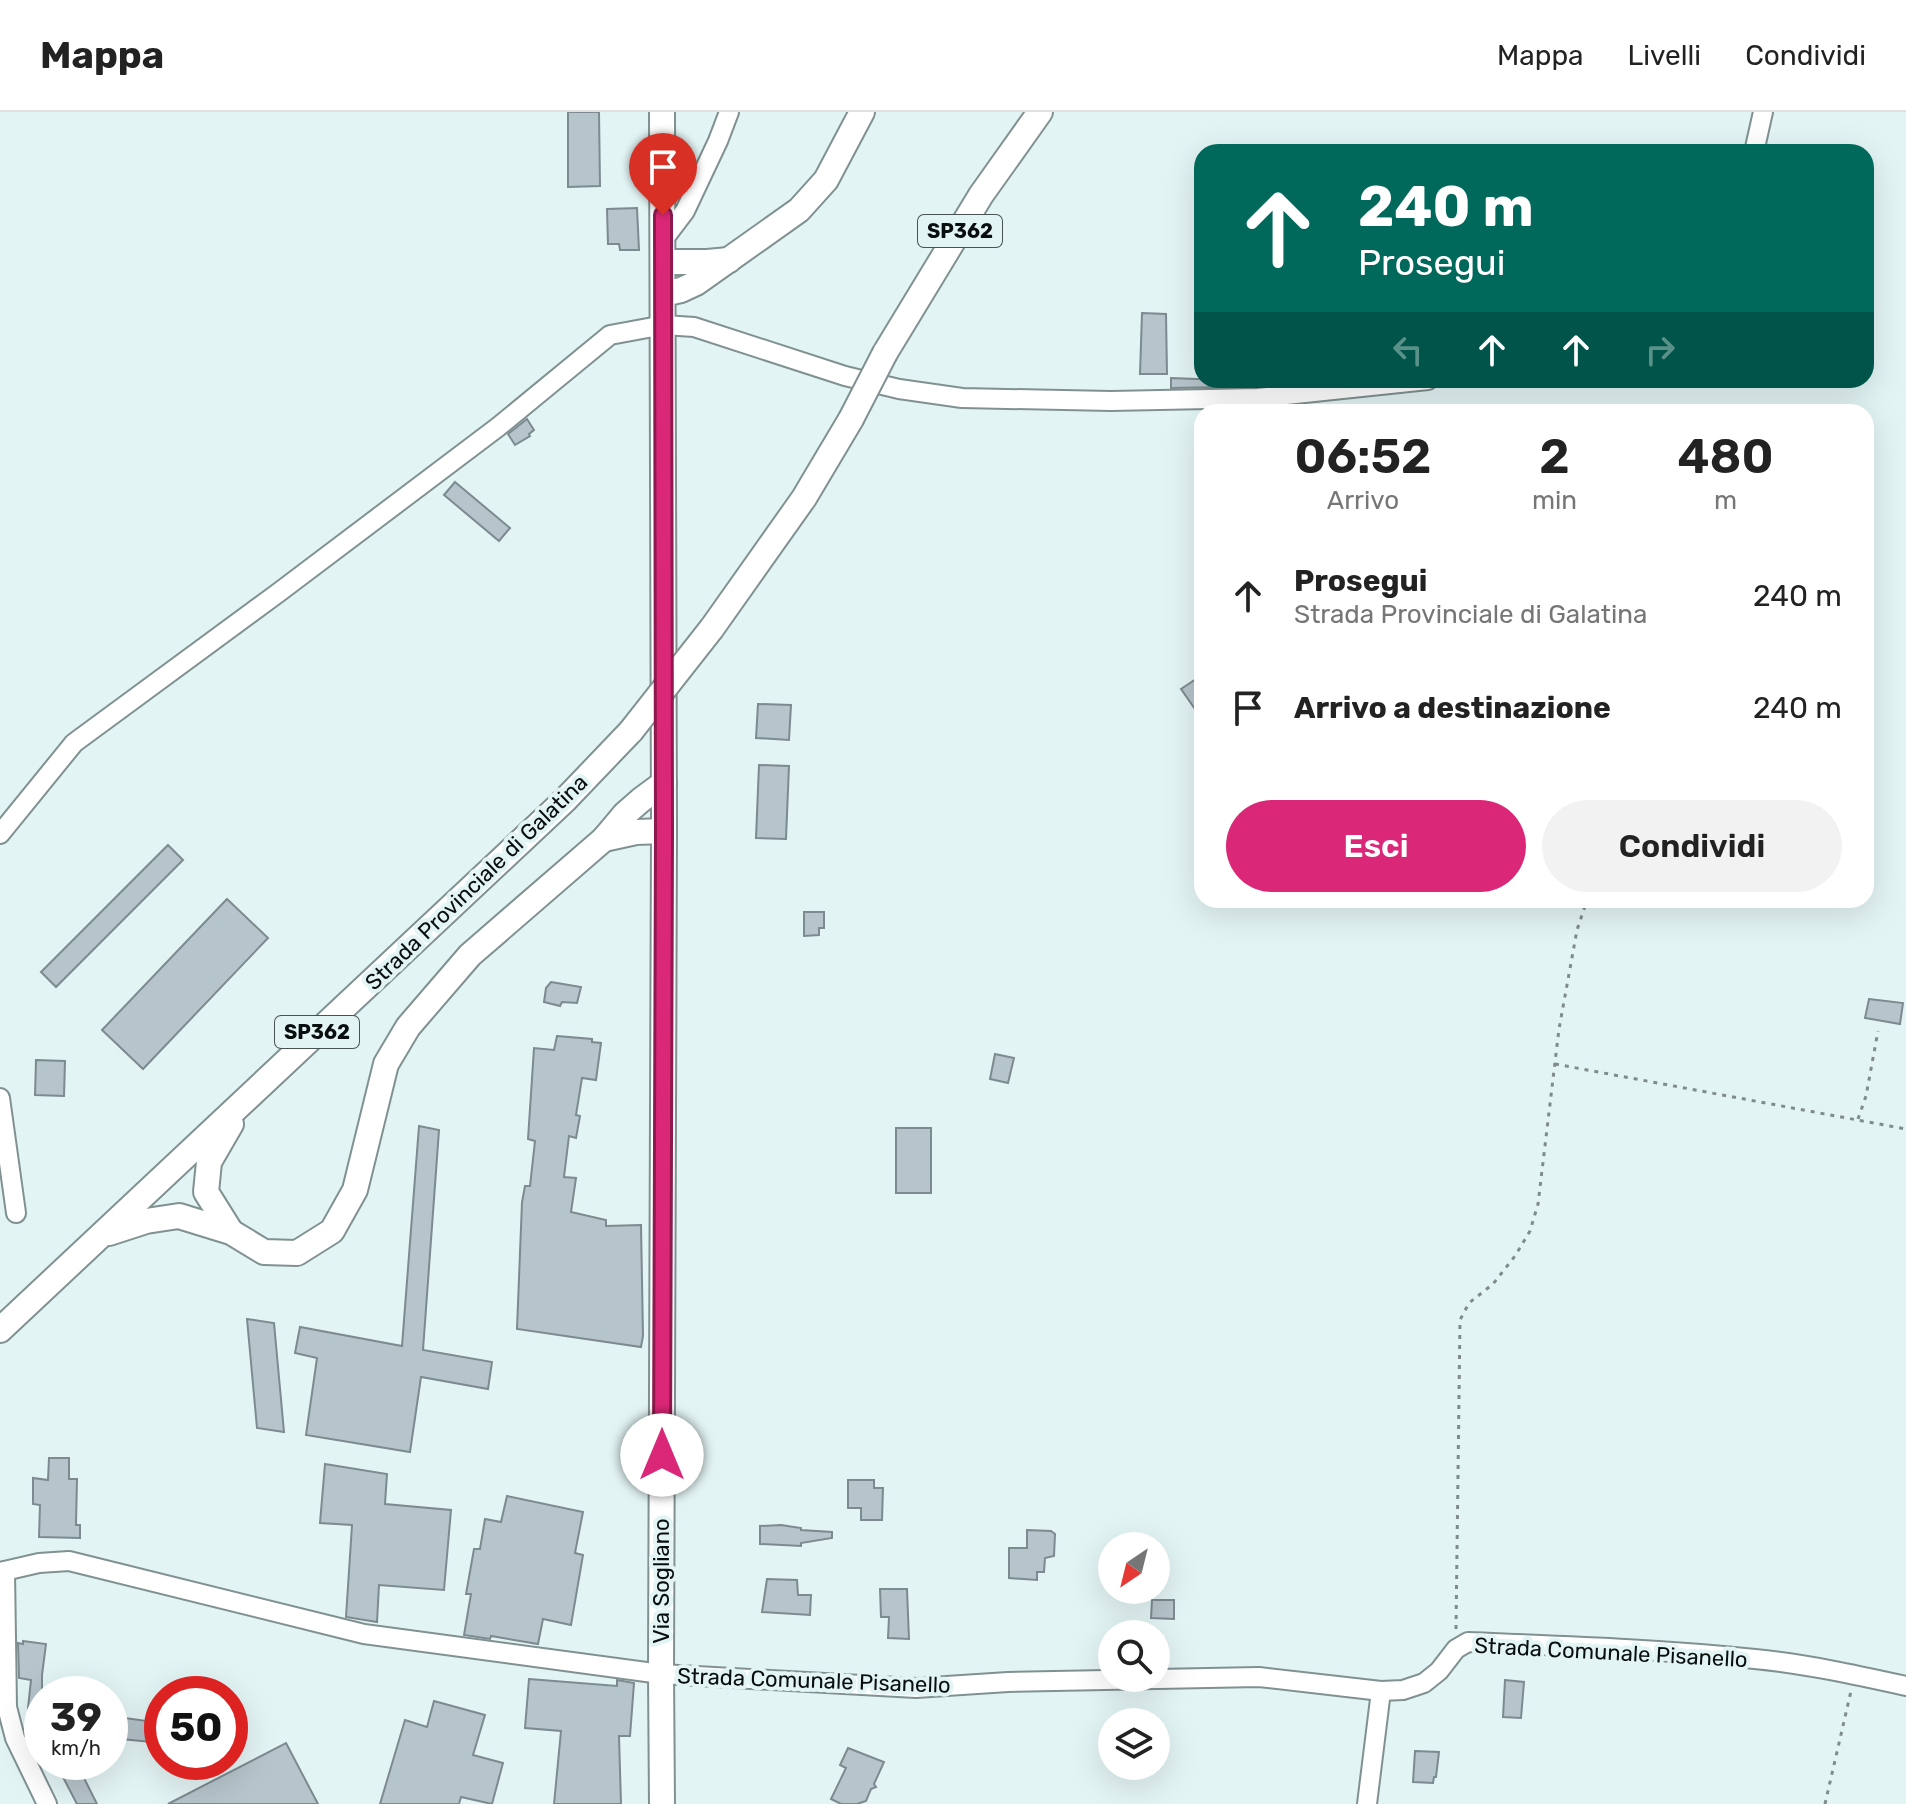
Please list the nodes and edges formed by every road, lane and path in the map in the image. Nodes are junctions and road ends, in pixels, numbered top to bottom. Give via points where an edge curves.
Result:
1 (662, 112) edge
2 (729, 112) edge
3 (862, 112) edge
4 (1040, 112) edge
5 (1763, 112) edge
6 (1756, 144) edge
7 (663, 251) junction
8 (729, 260) junction
9 (663, 294) junction
10 (664, 325) junction
11 (1352, 388) edge
12 (664, 783) junction
13 (664, 831) junction
14 (0, 834) edge
15 (604, 839) junction
16 (1584, 908) edge
17 (1878, 1031) dead end
18 (1555, 1064) junction
19 (0, 1098) edge
20 (244, 1101) junction
21 (1858, 1119) junction
22 (1906, 1129) edge
23 (16, 1213) dead end
24 (231, 1232) junction
25 (102, 1235) junction
26 (0, 1330) edge
27 (2, 1572) edge
28 (1456, 1649) junction
29 (661, 1674) junction
30 (1855, 1675) junction
31 (1906, 1686) edge
32 (1381, 1691) junction
33 (47, 1804) edge
34 (662, 1804) edge
35 (1367, 1804) edge
36 (1825, 1804) edge

1 - 7 main road
2 - 7 street
3 - 8 main road via 826,180 799,210
4 - 20 main road, Strada Provinciale di Galatina / SP362, bridge via 981,195 804,498 631,731 565,800
5 - 6 street
7 - 8 main road via 683,261
7 - 9 main road
8 - 9 main road via 696,283
9 - 10 main road
10 - 11 street via 694,327 845,376 962,398 1258,398
10 - 12 main road
10 - 14 street via 610,335 498,427 74,743
12 - 13 main road
12 - 15 main road
13 - 15 main road
13 - 29 main road, Via Sogliano
15 - 24 main road via 470,955 408,1027 386,1064 355,1190 332,1231 297,1253 264,1252
16 - 18 path
17 - 21 path
18 - 21 path
18 - 28 path via 1530,1231 1460,1320
19 - 23 street
20 - 24 main road via 209,1162 206,1192
20 - 25 main road, Strada Provinciale di Galatina / SP362
21 - 22 path
24 - 25 main road via 179,1216
25 - 26 main road, Strada Provinciale di Galatina / SP362
27 - 29 street, Strada Comunale Pisanello via 69,1561 364,1634
27 - 33 street via 7,1707 15,1738
28 - 30 street, Strada Comunale Pisanello via 1468,1642 1647,1650 1757,1659
28 - 32 street, Strada Comunale Pisanello via 1424,1683
29 - 32 street, Strada Comunale Pisanello via 916,1688 1259,1677
29 - 34 main road, Via Sogliano
30 - 31 street, Strada Comunale Pisanello
30 - 36 path
32 - 35 street

